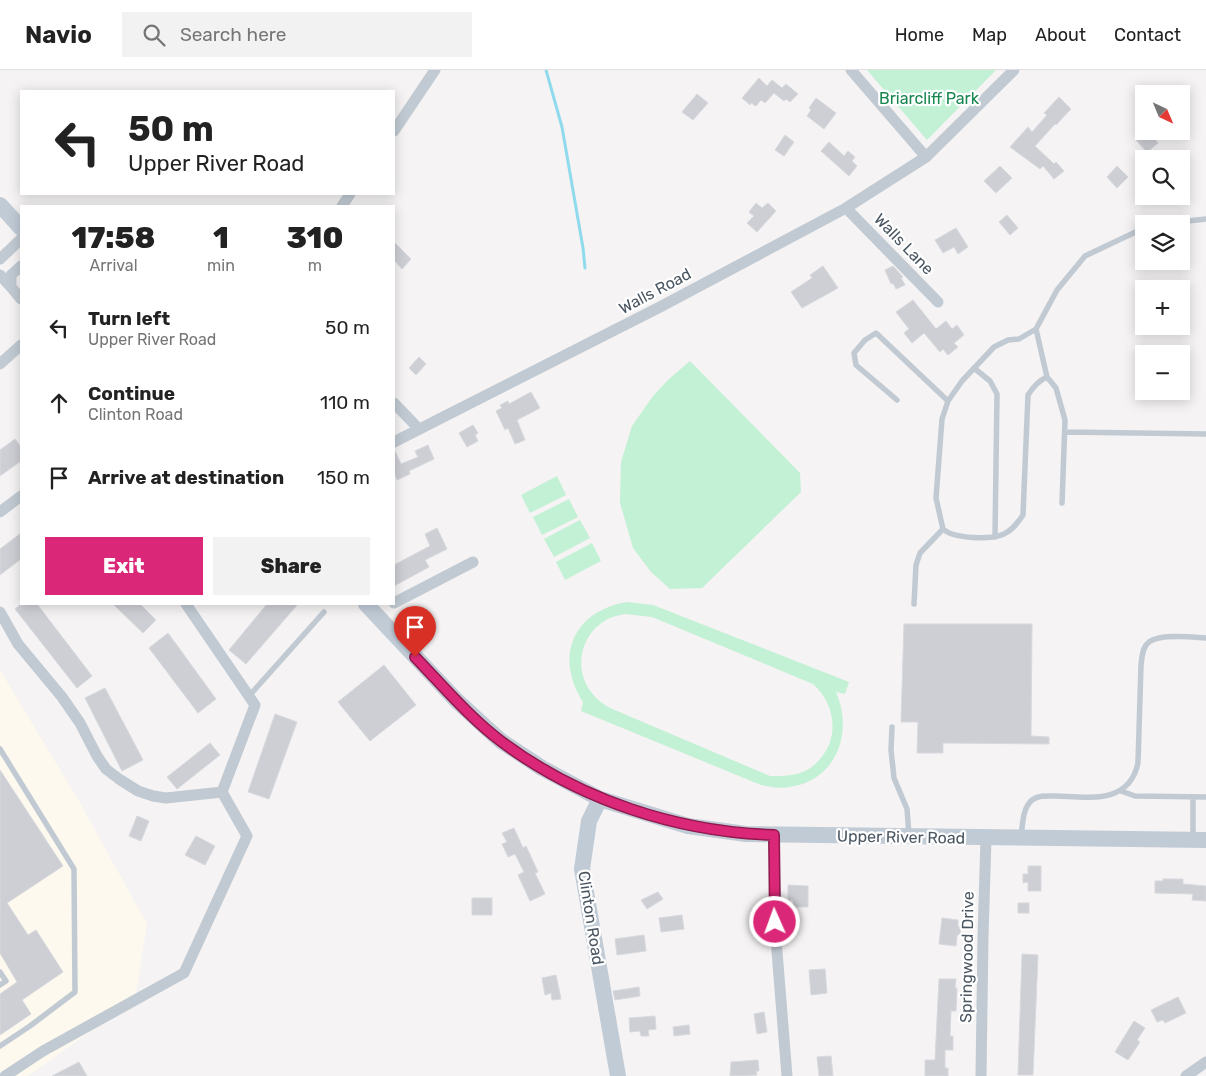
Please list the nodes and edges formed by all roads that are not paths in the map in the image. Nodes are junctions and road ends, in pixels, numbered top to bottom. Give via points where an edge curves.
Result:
1 (434, 70) edge
2 (851, 70) edge
3 (1014, 70) edge
4 (395, 129) edge
5 (926, 157) junction
6 (0, 205) edge
7 (846, 208) junction
8 (1206, 219) edge
9 (1190, 221) edge
10 (20, 227) edge
11 (1135, 232) edge
12 (20, 240) edge
13 (0, 259) edge
14 (20, 267) edge
15 (0, 275) edge
16 (11, 287) junction
17 (20, 298) edge
18 (938, 302) dead end
19 (1036, 329) junction
20 (20, 346) edge
21 (0, 364) edge
22 (974, 368) junction
23 (1047, 377) junction
24 (897, 400) dead end
25 (948, 401) junction
26 (395, 404) edge
27 (419, 429) junction
28 (1065, 432) junction
29 (1206, 434) edge
30 (395, 441) edge
31 (20, 497) edge
32 (1062, 503) dead end
33 (0, 512) edge
34 (943, 529) junction
35 (995, 537) junction
36 (473, 562) dead end
37 (395, 602) edge
38 (914, 604) dead end
39 (187, 605) edge
40 (386, 605) edge
41 (371, 609) edge
42 (0, 612) edge
43 (324, 612) dead end
44 (1206, 638) edge
45 (249, 696) junction
46 (892, 727) dead end
47 (0, 749) edge
48 (1121, 791) junction
49 (222, 792) junction
50 (1193, 797) junction
51 (1206, 797) edge
52 (600, 799) junction
53 (774, 835) junction
54 (909, 837) junction
55 (986, 838) junction
56 (1021, 838) junction
57 (1199, 840) edge
58 (0, 972) edge
59 (0, 985) edge
60 (0, 1046) edge
61 (1206, 1062) edge
62 (5, 1076) edge
63 (618, 1076) edge
64 (788, 1076) edge
65 (981, 1076) edge
66 (1186, 1076) edge

1 - 4 street
2 - 5 street
3 - 5 street, Walls Road
5 - 7 street, Walls Road
6 - 10 street
7 - 18 street, Walls Lane
7 - 27 street, Walls Road
8 - 9 lane
11 - 19 lane via 1085,256 1057,290
12 - 13 street
14 - 16 street via 11,275
15 - 16 street
16 - 17 street
19 - 22 lane via 994,346
19 - 23 lane
20 - 21 street
22 - 25 lane
22 - 35 lane via 990,381 996,394
23 - 28 lane via 1056,388
23 - 35 lane via 1033,386 1028,395 1024,515 1014,528
24 - 25 lane via 856,365 854,353 876,333
25 - 34 lane via 942,419 936,498
26 - 27 street
27 - 30 street, Walls Road
28 - 29 lane
28 - 32 lane
31 - 33 street
34 - 35 lane via 959,536
34 - 38 lane via 920,553 916,565
36 - 37 street
39 - 45 street
40 - 41 street
41 - 52 street via 455,700 501,742
42 - 49 street via 18,644 80,723 106,769 119,780 138,791 166,798
43 - 45 lane
44 - 48 lane via 1161,637 1148,642 1144,649 1138,763 1136,775
45 - 49 street via 255,705
46 - 54 lane via 894,778 907,810
47 - 60 lane via 74,868 75,992
48 - 50 lane via 1135,796
48 - 56 lane via 1095,797 1040,796 1032,800 1024,813
49 - 62 street via 247,836 184,973 43,1051
50 - 51 lane
50 - 57 lane
52 - 53 street, Upper River Road via 700,828
52 - 63 street, Clinton Road via 589,822 582,869
53 - 54 street, Upper River Road
53 - 64 street via 776,939
54 - 55 street, Upper River Road
55 - 56 street, Upper River Road
55 - 65 street, Springwood Drive
56 - 57 street, Upper River Road
58 - 59 lane via 6,980
61 - 66 street

